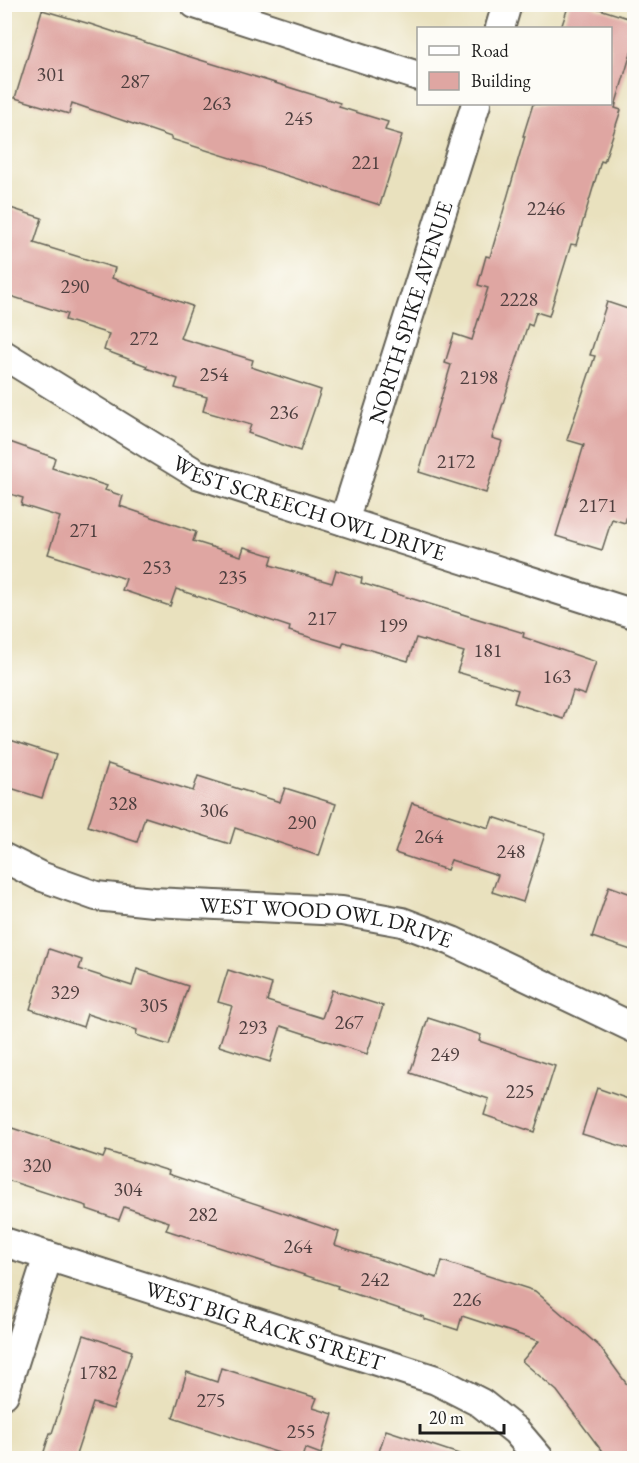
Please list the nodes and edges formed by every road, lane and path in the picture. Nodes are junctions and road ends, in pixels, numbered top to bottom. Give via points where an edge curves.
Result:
1 (195, 4) edge
2 (507, 4) edge
3 (500, 27) edge
4 (417, 76) edge
5 (476, 105) edge
6 (4, 355) edge
7 (344, 521) junction
8 (634, 614) edge
9 (4, 858) edge
10 (634, 1028) edge
11 (4, 1242) edge
12 (48, 1256) junction
13 (4, 1394) edge
14 (539, 1458) edge

1 - 4 street
2 - 3 street
5 - 7 street, NORTH SPIKE AVENUE
6 - 7 street, WEST SCREECH OWL DRIVE via 197,474
7 - 8 street, WEST SCREECH OWL DRIVE
9 - 10 street, WEST WOOD OWL DRIVE via 96,896 342,911 402,922 452,941
11 - 12 street, WEST BIG RACK STREET
12 - 13 street
12 - 14 street, WEST BIG RACK STREET via 436,1380 481,1403 516,1431

